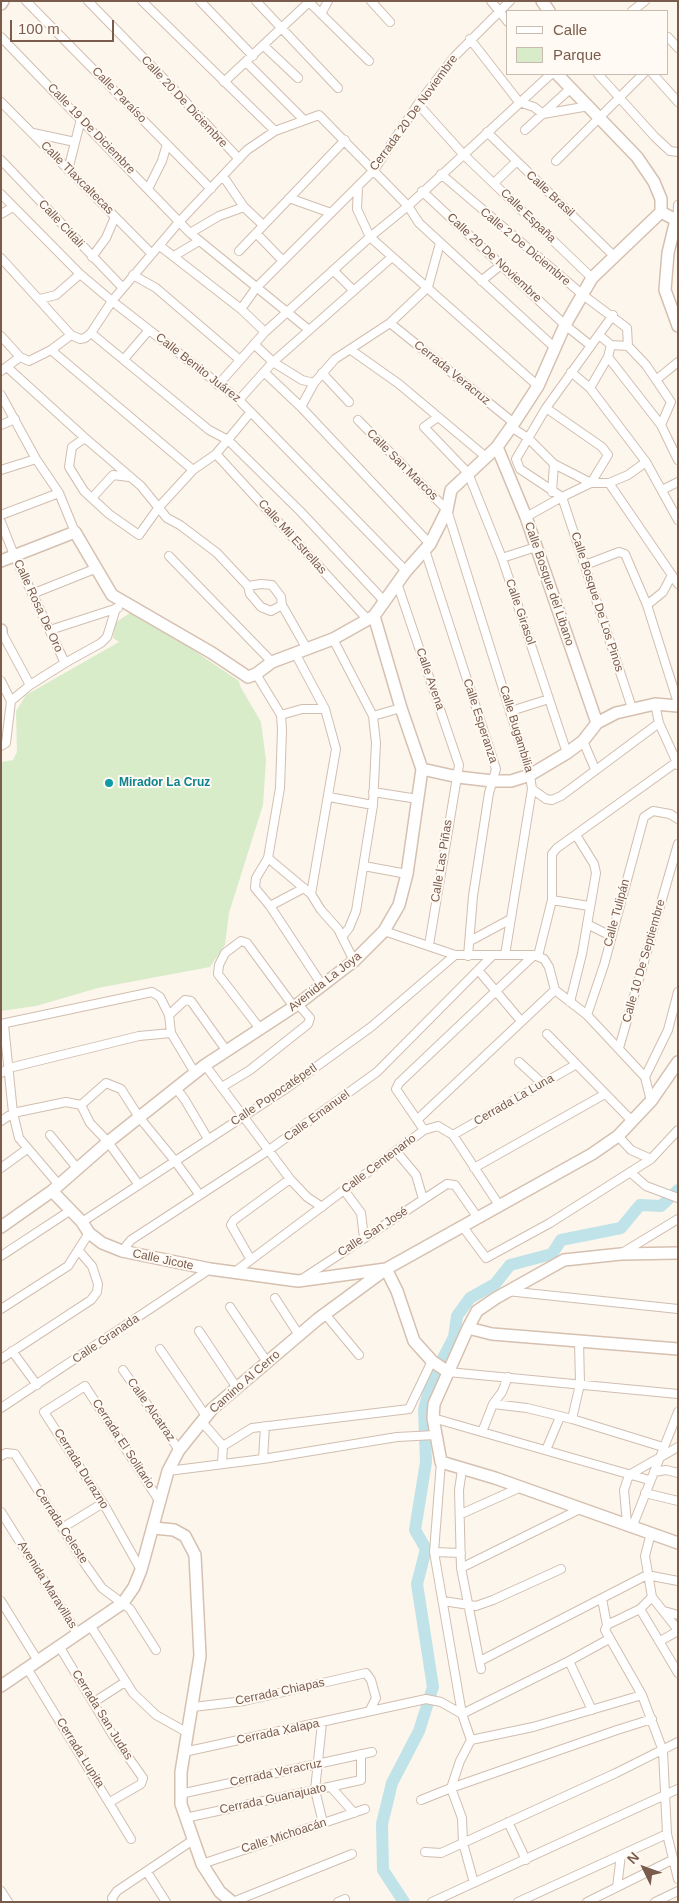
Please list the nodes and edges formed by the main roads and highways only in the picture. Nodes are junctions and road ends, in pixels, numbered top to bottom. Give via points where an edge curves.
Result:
1 (559, 75) edge
2 (661, 212) junction
3 (677, 222) edge
4 (677, 324) edge
5 (496, 447) junction
6 (1, 560) edge
7 (371, 618) junction
8 (678, 705) edge
9 (598, 723) junction
10 (422, 769) junction
11 (678, 1062) edge
12 (56, 1188) junction
13 (1, 1227) edge
14 (678, 1253) edge
15 (386, 1268) junction
16 (468, 1328) junction
17 (678, 1349) edge
18 (448, 1372) junction
19 (154, 1528) junction
20 (678, 1543) edge
21 (1, 1685) edge
22 (233, 1902) edge

1 - 2 main road via 637,156 654,182
2 - 3 main road
2 - 5 main road via 592,278 565,325 538,386
3 - 4 main road via 668,253 666,290
5 - 7 main road via 451,490 447,510 427,547
5 - 9 main road, Calle Bosque del Libano via 526,516
6 - 7 main road via 75,532 112,595 248,677 272,662 333,639
7 - 10 main road, Avenida La Joya
8 - 9 main road via 632,708
9 - 10 main road via 584,741 567,753 530,775 511,780 458,777
10 - 12 main road, Avenida La Joya via 407,874 399,905 384,931 354,960 296,1005 205,1065
11 - 15 main road via 651,1101 618,1136 592,1154
12 - 13 main road, Avenida La Joya
12 - 15 main road, Calle Jicote via 89,1233 102,1244 122,1251 210,1269 298,1281
14 - 16 main road via 564,1260 477,1311
15 - 18 main road via 414,1342
15 - 19 main road, Camino Al Cerro via 299,1335 204,1419 179,1450 168,1471
16 - 17 main road via 492,1334
16 - 18 main road
18 - 20 main road via 434,1404 435,1435 441,1462
19 - 21 main road, Camino Al Cerro via 134,1588 123,1603
19 - 22 main road via 174,1530 185,1536 195,1555 200,1656 180,1794 202,1864 220,1892

